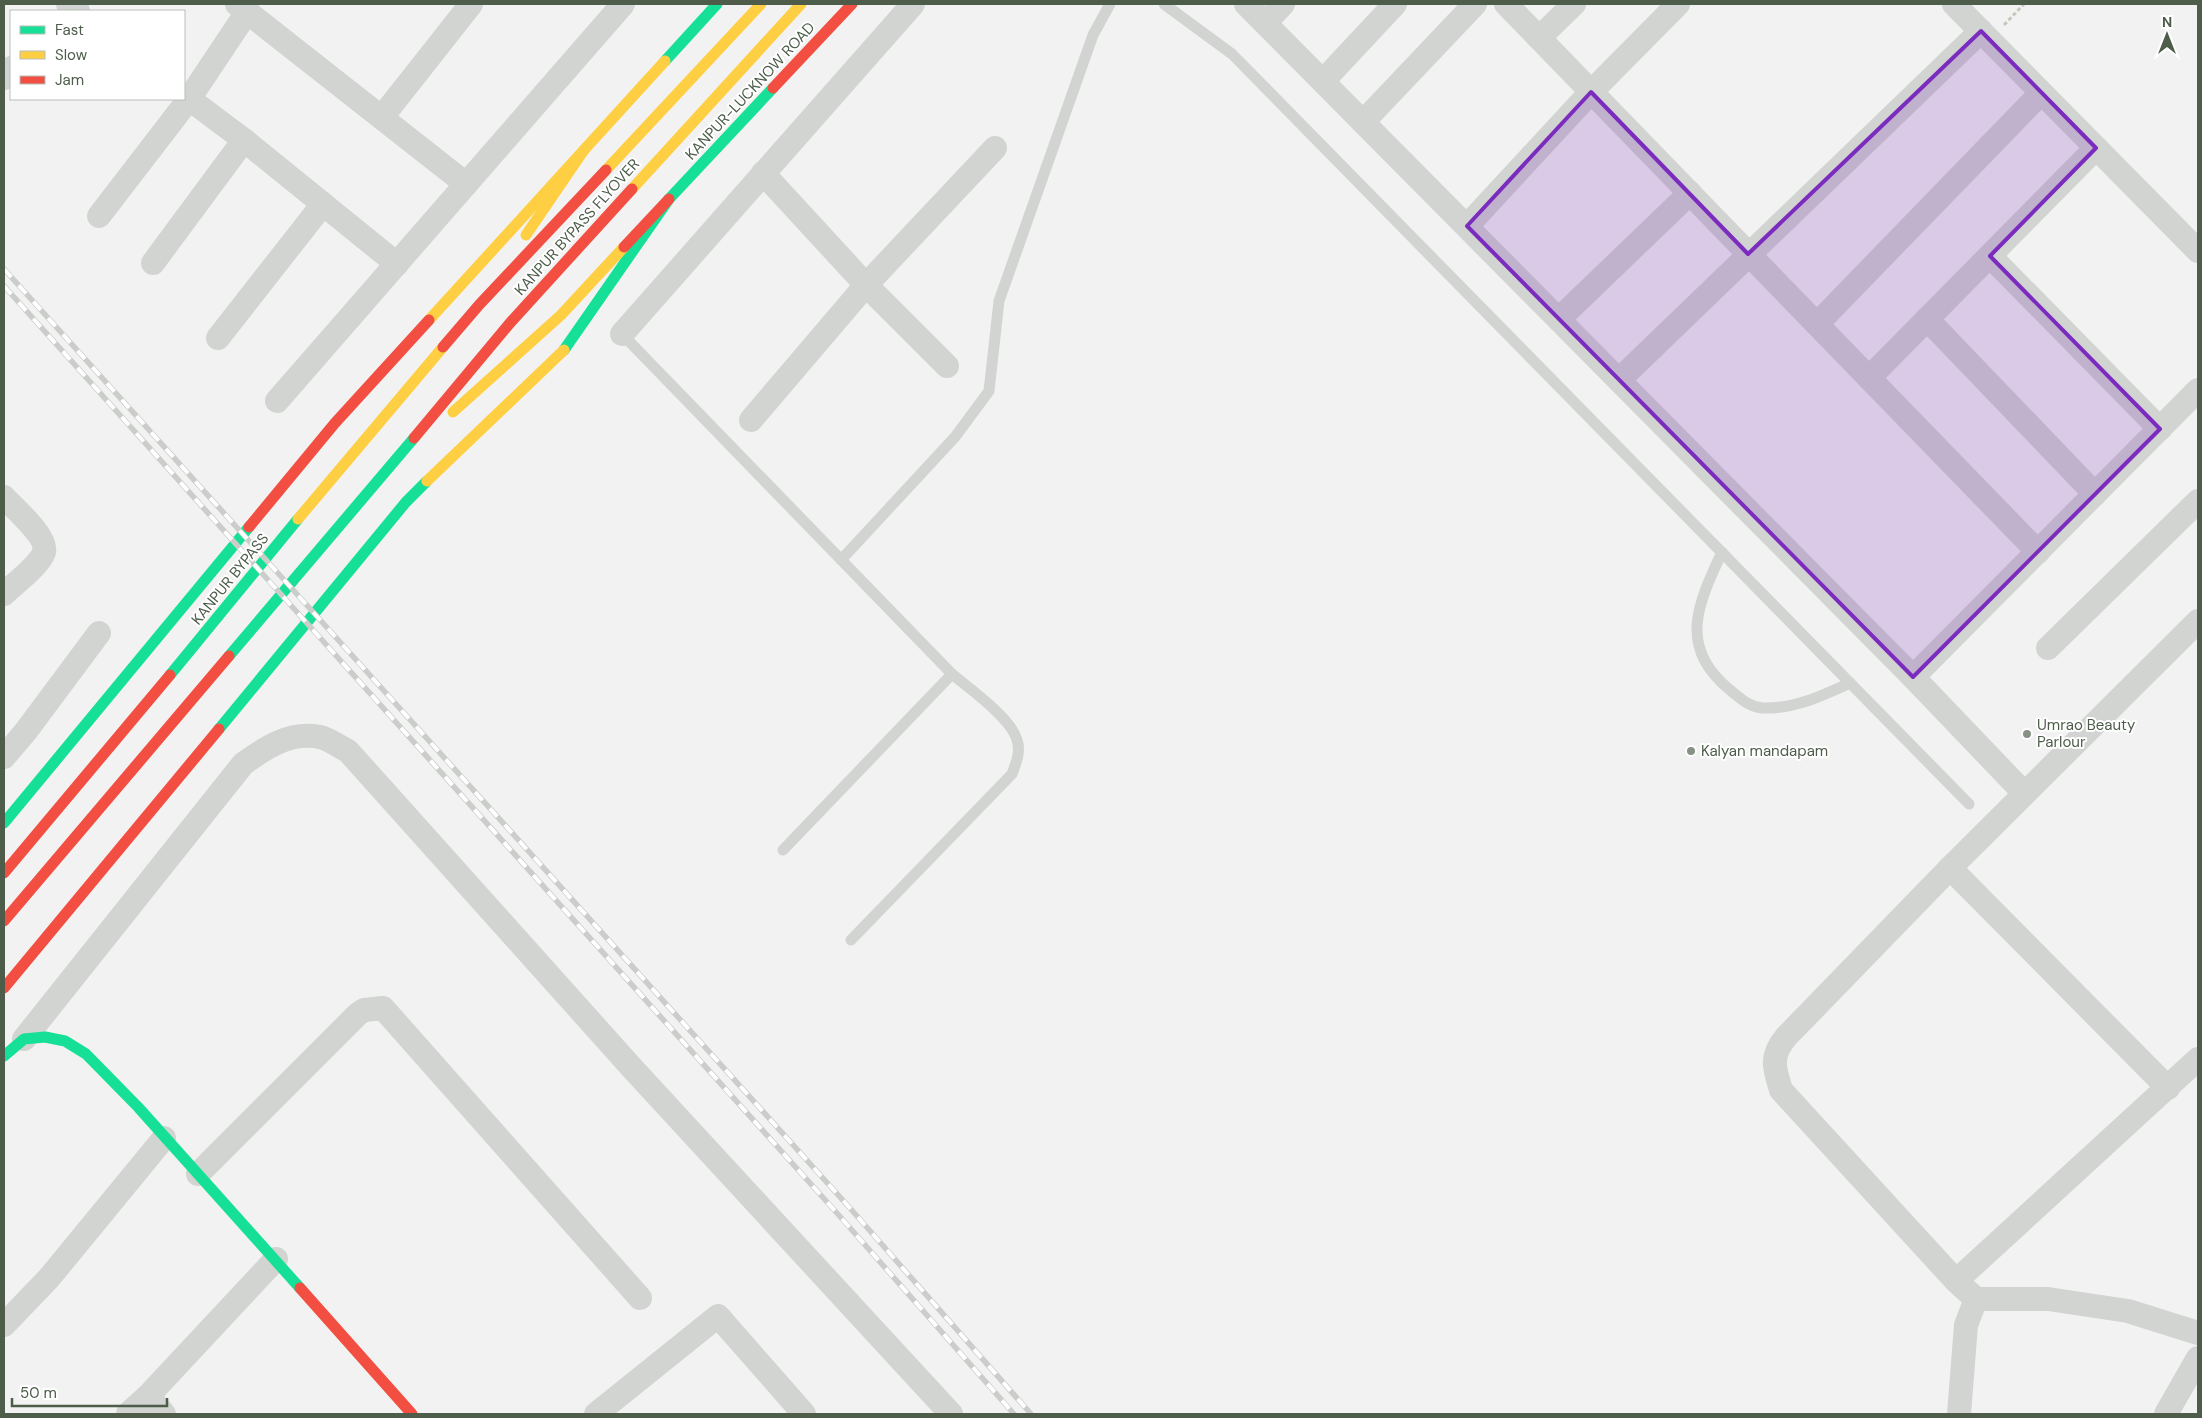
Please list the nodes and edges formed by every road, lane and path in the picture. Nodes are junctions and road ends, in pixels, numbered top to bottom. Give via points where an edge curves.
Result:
1 (471, 4) edge
2 (623, 4) edge
3 (718, 4) edge
4 (761, 4) edge
5 (801, 4) edge
6 (852, 4) edge
7 (913, 4) edge
8 (1110, 4) edge
9 (1164, 4) edge
10 (1246, 4) edge
11 (1283, 4) edge
12 (1395, 4) edge
13 (1475, 4) edge
14 (1506, 4) edge
15 (1574, 4) edge
16 (1678, 4) edge
17 (1954, 4) edge
18 (2024, 4) edge
19 (253, 10) edge
20 (1265, 23) junction
21 (1986, 36) junction
22 (1539, 38) junction
23 (1322, 81) junction
24 (1591, 92) junction
25 (2041, 93) junction
26 (186, 97) edge
27 (184, 100) edge
28 (382, 117) junction
29 (1363, 122) junction
30 (244, 140) junction
31 (996, 148) dead end
32 (2096, 148) junction
33 (584, 150) junction
34 (764, 172) junction
35 (466, 184) junction
36 (1690, 194) junction
37 (669, 199) junction
38 (323, 204) junction
39 (99, 216) dead end
40 (1467, 226) junction
41 (2198, 252) edge
42 (1748, 254) junction
43 (1990, 256) junction
44 (153, 263) dead end
45 (398, 264) junction
46 (866, 285) junction
47 (479, 305) junction
48 (1559, 319) junction
49 (1927, 319) junction
50 (1817, 324) junction
51 (622, 334) joint
52 (218, 338) dead end
53 (947, 366) dead end
54 (1869, 378) junction
55 (1619, 380) junction
56 (2198, 390) edge
57 (277, 401) dead end
58 (751, 420) dead end
59 (2160, 429) junction
60 (382, 477) junction
61 (2095, 494) junction
62 (4, 497) edge
63 (2198, 501) edge
64 (1722, 552) junction
65 (2038, 552) junction
66 (841, 560) junction
67 (4, 594) edge
68 (2198, 621) edge
69 (98, 634) dead end
70 (2048, 648) dead end
71 (952, 674) junction
72 (1913, 677) junction
73 (1850, 683) junction
74 (4, 757) edge
75 (2024, 793) junction
76 (1969, 804) dead end
77 (4, 823) edge
78 (783, 850) dead end
79 (1950, 868) junction
80 (4, 873) edge
81 (4, 921) edge
82 (851, 940) dead end
83 (4, 988) edge
84 (24, 1039) junction
85 (4, 1056) edge
86 (2198, 1060) edge
87 (2168, 1088) junction
88 (164, 1138) junction
89 (198, 1174) junction
90 (276, 1260) junction
91 (1956, 1281) junction
92 (640, 1298) dead end
93 (1976, 1299) junction
94 (4, 1325) edge
95 (2198, 1333) edge
96 (2198, 1358) edge
97 (148, 1396) junction
98 (128, 1414) edge
99 (164, 1414) edge
100 (412, 1414) edge
101 (596, 1414) edge
102 (804, 1414) edge
103 (951, 1414) edge
104 (1959, 1414) edge
105 (2166, 1414) edge

1 - 28 street
2 - 35 street
3 - 33 main road
4 - 47 main road, KANPUR BYPASS FLYOVER
5 - 60 main road, KANPUR BYPASS FLYOVER via 510,323
6 - 37 main road, KANPUR-LUCKNOW ROAD
7 - 34 street
8 - 66 lane via 1093,35 999,302 989,391 955,437
9 - 64 lane via 1232,54
10 - 20 street
11 - 20 street
12 - 23 street
13 - 29 street
14 - 22 street
15 - 22 street
16 - 24 street
17 - 21 street
18 - 21 path
19 - 26 street
19 - 28 street
20 - 23 street
21 - 25 street
21 - 42 street
22 - 24 street
23 - 29 street
24 - 36 street
24 - 40 street
25 - 32 street
25 - 50 street
26 - 30 street
27 - 39 street
28 - 35 street
29 - 40 street
30 - 38 street
30 - 44 street
31 - 46 street
32 - 41 street
32 - 43 street
33 - 47 main road
33 - 77 main road via 335,423
34 - 46 street
34 - 51 street
35 - 45 street
36 - 42 street
36 - 48 street
37 - 60 main road via 561,315
37 - 83 main road via 563,351 406,502
38 - 45 street
38 - 52 street
40 - 48 street
42 - 50 street
42 - 55 street
43 - 49 street
43 - 59 street
45 - 57 street
46 - 53 street
46 - 58 street
47 - 80 main road, KANPUR BYPASS
48 - 55 street
49 - 54 street
49 - 61 street
50 - 54 street
51 - 66 lane
54 - 65 street
55 - 72 street
56 - 59 street
59 - 61 street
60 - 81 main road
61 - 65 street
62 - 67 street via 40,536 44,552
63 - 70 street
64 - 73 lane
64 - 73 lane via 1702,595 1698,622 1702,658 1713,674 1749,705 1761,708 1810,701
65 - 72 street
66 - 71 lane
68 - 75 street
69 - 74 street
71 - 78 lane
71 - 82 lane via 1006,721 1017,740 1019,754 1012,774
72 - 75 street
73 - 76 lane
75 - 79 street
79 - 87 street
79 - 91 street via 1778,1045 1774,1065 1781,1090
84 - 85 main road
84 - 88 main road via 45,1037 65,1041 86,1054
84 - 103 street via 243,764 269,746 292,737 320,737 348,751 633,1069
86 - 87 street
87 - 91 street
88 - 89 main road
88 - 94 street via 49,1278
89 - 90 main road
89 - 92 street via 358,1014 383,1008
90 - 97 street
90 - 100 main road
91 - 93 street
93 - 95 street via 2048,1299 2128,1310
93 - 104 street via 1966,1325
96 - 105 street
97 - 98 street
97 - 99 street
101 - 102 street via 718,1316

